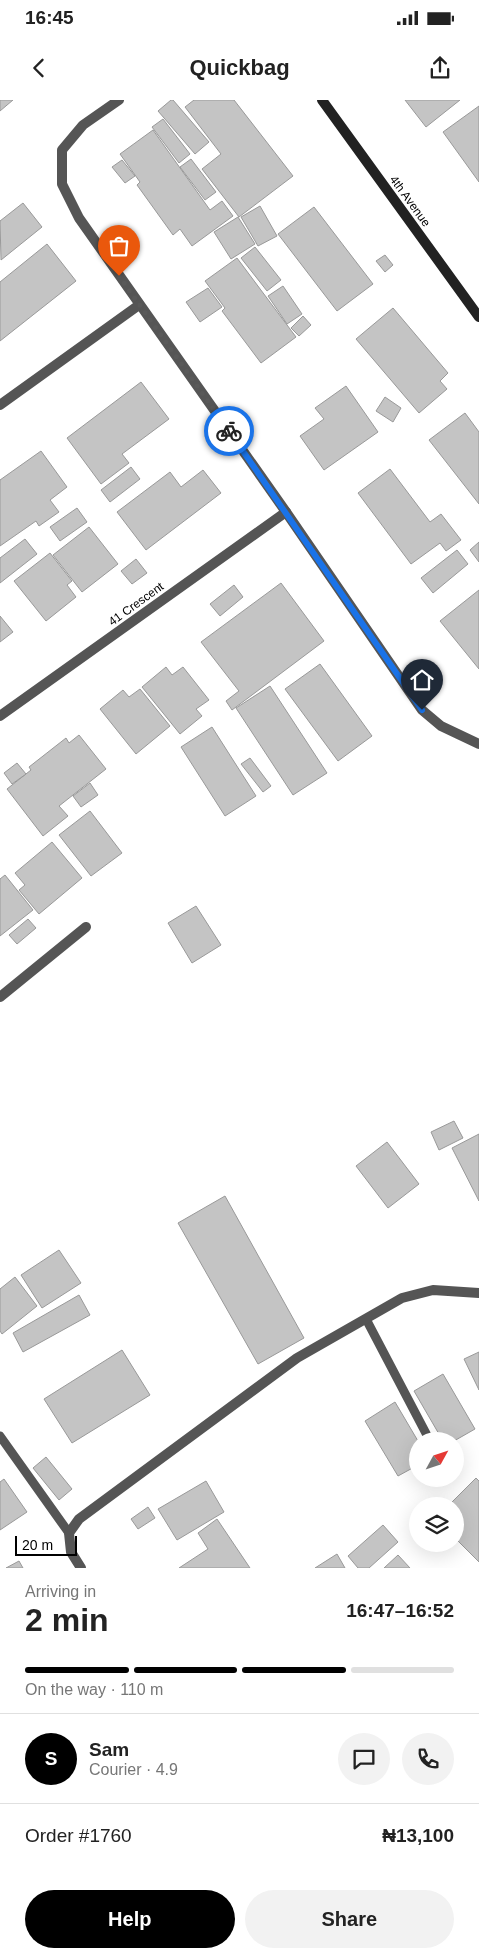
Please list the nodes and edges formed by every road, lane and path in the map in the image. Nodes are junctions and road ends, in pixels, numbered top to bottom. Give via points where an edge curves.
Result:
1 (119, 100) edge
2 (322, 100) edge
3 (139, 305) junction
4 (479, 317) edge
5 (0, 405) edge
6 (286, 512) junction
7 (0, 716) edge
8 (479, 744) edge
9 (86, 927) dead end
10 (0, 997) edge
11 (478, 1294) edge
12 (366, 1318) junction
13 (425, 1432) edge
14 (0, 1438) edge
15 (69, 1533) junction
16 (80, 1568) edge

1 - 3 street via 83,125 62,150 62,184 78,218
2 - 4 street, 4th Avenue
3 - 5 street
3 - 6 street
6 - 7 street, 41 Crescent
6 - 8 street via 422,710 441,726
9 - 10 street
11 - 12 street via 433,1290 402,1298
12 - 13 lane
12 - 15 street via 297,1358 79,1519
14 - 15 lane
15 - 16 street via 71,1552

